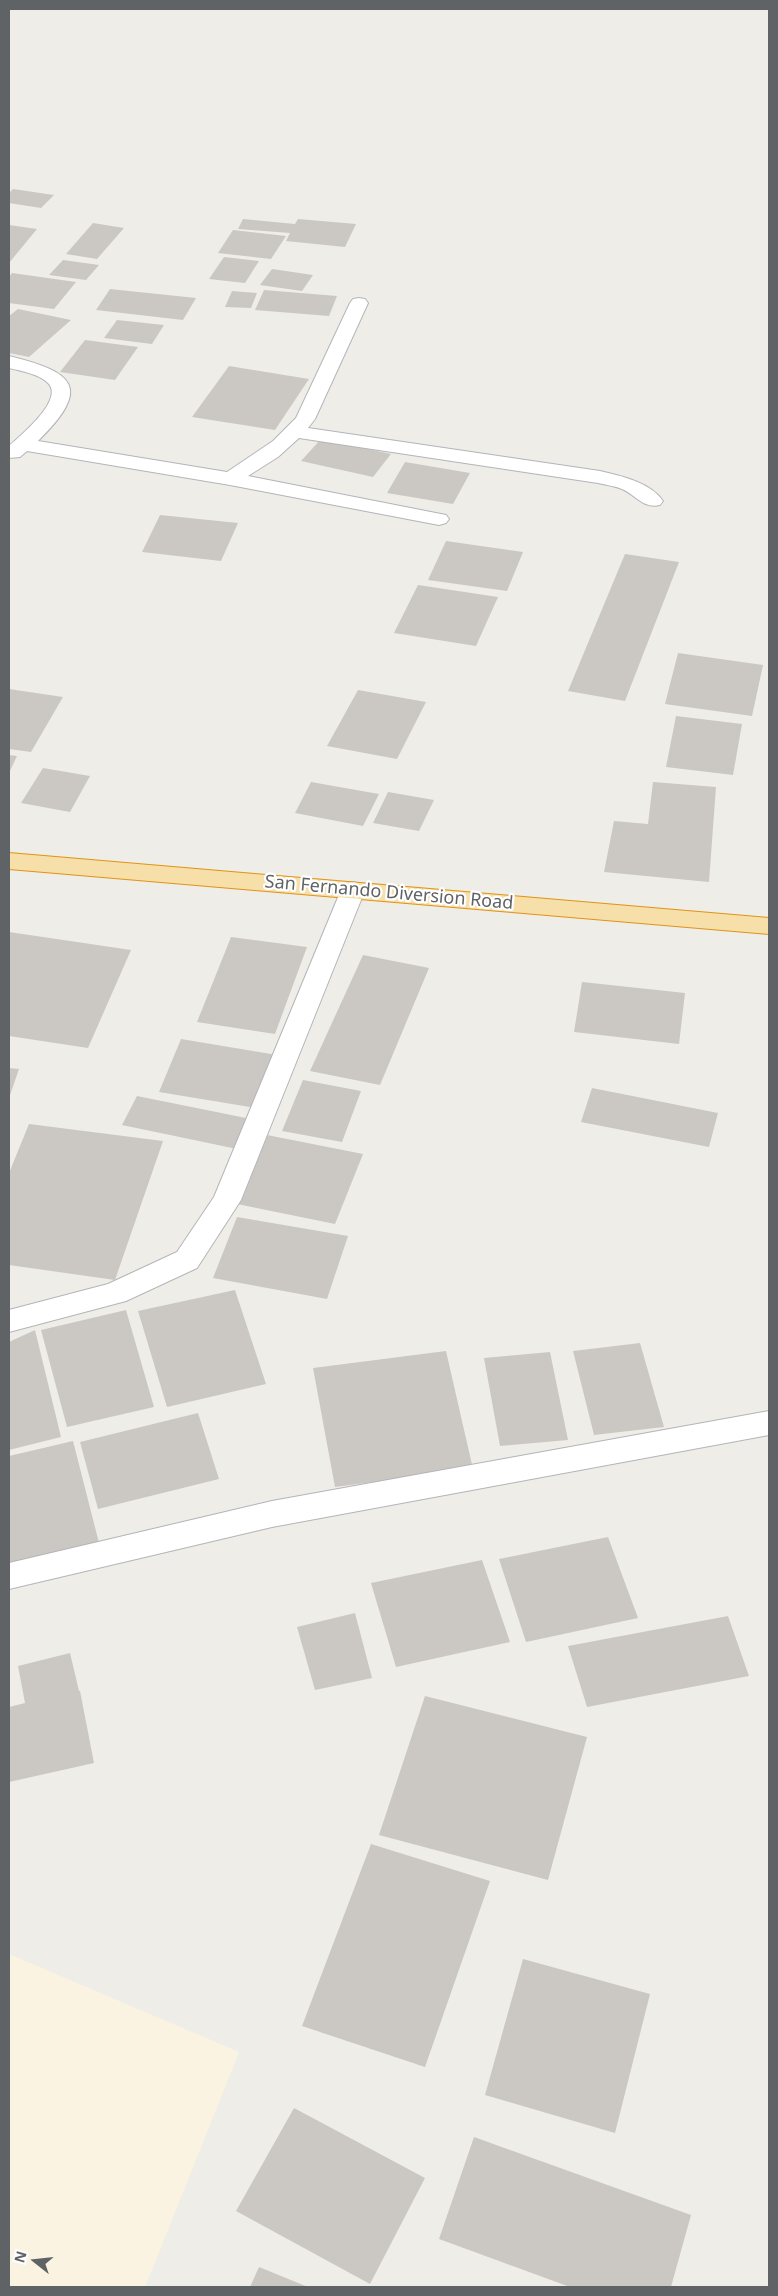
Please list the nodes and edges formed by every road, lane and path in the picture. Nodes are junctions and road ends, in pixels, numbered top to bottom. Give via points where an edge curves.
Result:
1 (359, 303) dead end
2 (9, 362) edge
3 (296, 432) junction
4 (15, 450) edge
5 (230, 479) junction
6 (653, 501) dead end
7 (439, 519) dead end
8 (9, 861) edge
9 (353, 890) junction
10 (769, 926) edge
11 (9, 1321) edge
12 (769, 1423) edge
13 (9, 1576) edge

1 - 3 street
2 - 4 street via 56,380 61,388 61,399 53,413
3 - 5 street
3 - 6 street via 600,477 628,485
4 - 5 street
5 - 7 street
8 - 9 highway, San Fernando Diversion Road
9 - 10 highway, San Fernando Diversion Road
9 - 11 street via 228,1200 187,1260 116,1293
12 - 13 street via 272,1514

